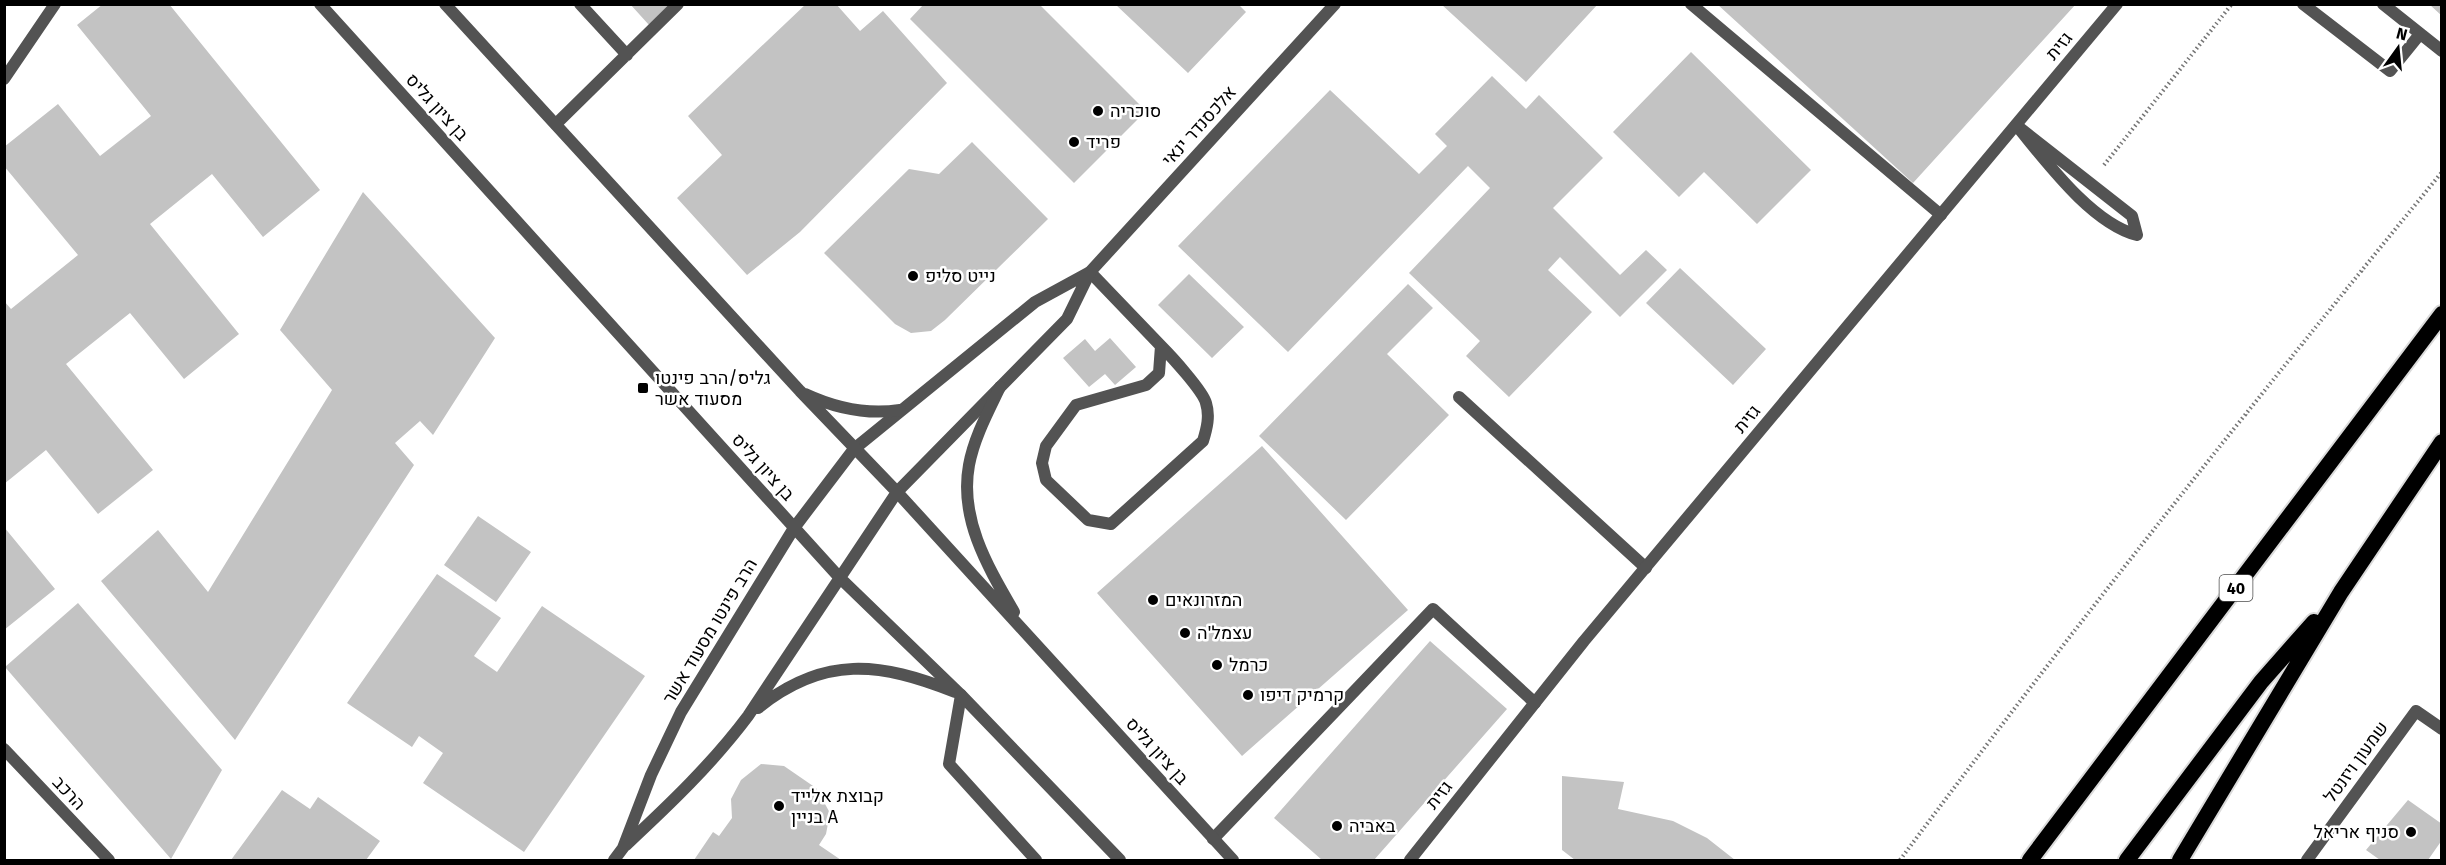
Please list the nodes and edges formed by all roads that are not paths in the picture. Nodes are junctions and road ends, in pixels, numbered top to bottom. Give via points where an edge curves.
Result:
1 (55, 4) edge
2 (320, 4) edge
3 (445, 4) edge
4 (580, 4) edge
5 (678, 4) edge
6 (1335, 4) edge
7 (1691, 4) edge
8 (2117, 4) edge
9 (2303, 4) edge
10 (2383, 4) edge
11 (2420, 34) junction
12 (2442, 51) edge
13 (627, 55) junction
14 (4, 79) edge
15 (556, 124) junction
16 (2016, 125) junction
17 (1941, 215) junction
18 (1090, 272) junction
19 (2442, 315) edge
20 (1161, 346) junction
21 (1000, 387) junction
22 (800, 392) junction
23 (1459, 397) dead end
24 (900, 410) junction
25 (2442, 442) edge
26 (854, 449) junction
27 (897, 492) junction
28 (794, 528) junction
29 (1646, 568) junction
30 (840, 576) junction
31 (2341, 592) junction
32 (1027, 634) junction
33 (961, 695) junction
34 (1535, 703) junction
35 (748, 716) junction
36 (2442, 729) edge
37 (4, 749) edge
38 (1213, 839) junction
39 (623, 848) junction
40 (109, 861) edge
41 (614, 861) edge
42 (1036, 861) edge
43 (1120, 861) edge
44 (1233, 861) edge
45 (1410, 861) edge
46 (2030, 861) edge
47 (2127, 861) edge
48 (2180, 861) edge
49 (2307, 861) edge

1 - 14 street
2 - 28 street, בן ציון גליס
3 - 15 street, בן ציון גליס
4 - 13 street
5 - 13 street
6 - 18 street, אלכסנדר ינאי
7 - 17 street
8 - 16 street, גזית
9 - 11 street via 2390,71
10 - 11 street
11 - 12 street
13 - 15 street
15 - 22 street, בן ציון גליס
16 - 16 street via 2070,190 2122,231 2137,235 2132,216
16 - 17 street, גזית
17 - 29 street, גזית
18 - 20 street
18 - 21 street, אלכסנדר ינאי via 1068,319
18 - 24 street, אלכסנדר ינאי via 1035,302
19 - 46 highway, 40
20 - 20 street via 1206,401 1208,423 1203,441 1111,524 1088,520 1046,480 1042,463 1046,446 1076,405 1146,385 1159,373
21 - 27 street, אלכסנדר ינאי
21 - 32 street via 977,437 969,465 967,498 981,554
22 - 24 street via 850,409
22 - 26 street, בן ציון גליס
23 - 29 street
24 - 26 street, אלכסנדר ינאי
25 - 31 highway
26 - 27 street, בן ציון גליס
26 - 28 street, הרב פינטו מסעוד אשר
27 - 30 street, הרב פינטו מסעוד אשר
27 - 32 street, בן ציון גליס
28 - 30 street, בן ציון גליס
28 - 39 street, הרב פינטו מסעוד אשר via 681,712
29 - 34 street, גזית
30 - 33 street, בן ציון גליס
30 - 35 street, הרב פינטו מסעוד אשר
31 - 47 highway via 2260,682
31 - 48 highway
32 - 38 street, בן ציון גליס
33 - 35 street via 895,672 837,669 798,681
33 - 42 street via 949,764
33 - 43 street, בן ציון גליס
34 - 38 street via 1433,609
34 - 45 street, גזית
35 - 39 street, הרב פינטו מסעוד אשר via 679,795
36 - 49 street, שמעון ויזנטל via 2416,711
37 - 40 street, הרכב
38 - 44 street, בן ציון גליס
39 - 41 street, הרב פינטו מסעוד אשר

